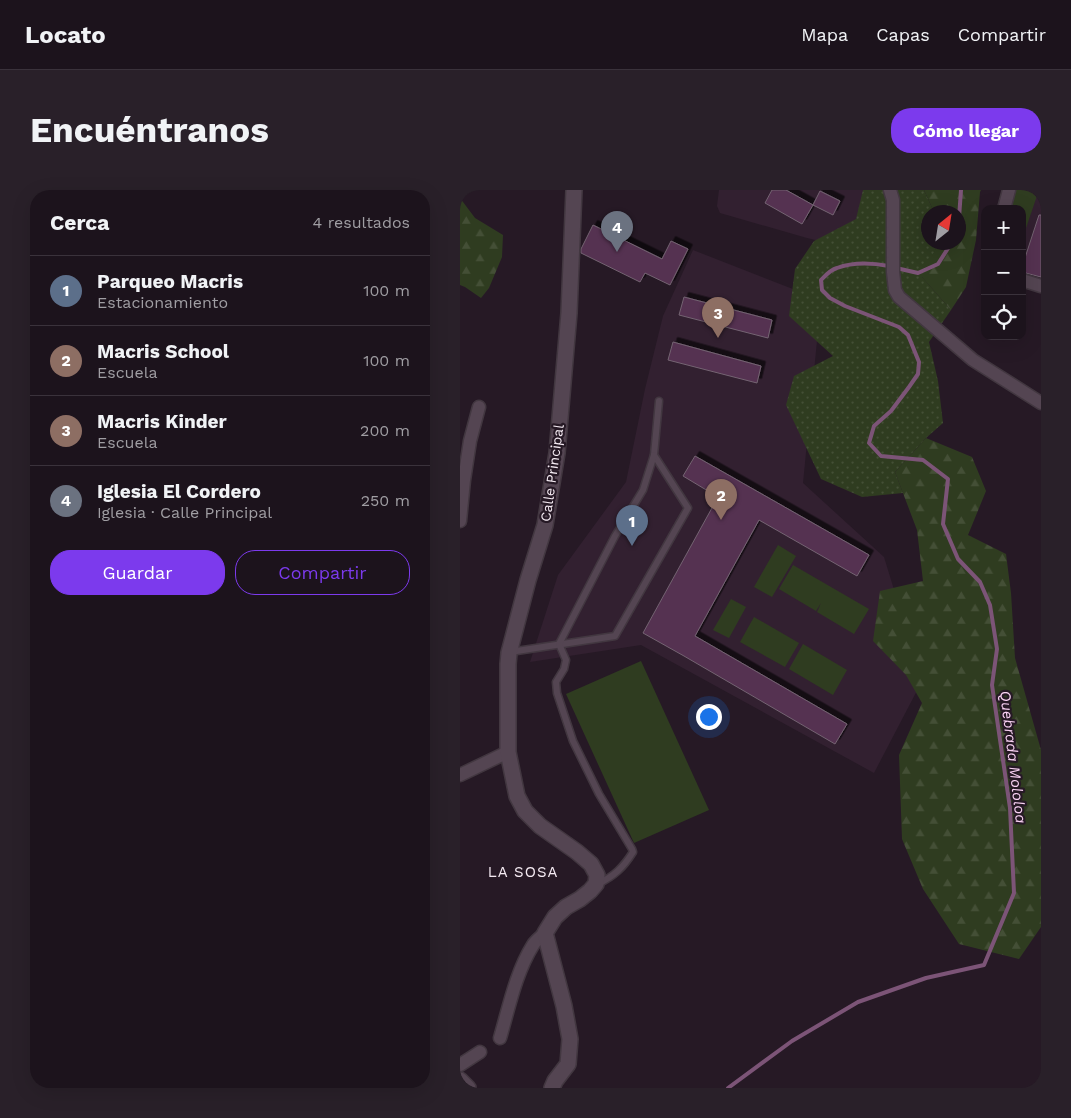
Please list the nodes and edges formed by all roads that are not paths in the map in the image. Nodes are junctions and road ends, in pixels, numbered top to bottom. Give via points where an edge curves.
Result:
1 (574, 190) edge
2 (890, 190) edge
3 (1009, 190) edge
4 (1005, 205) edge
5 (1026, 281) edge
6 (1041, 286) edge
7 (659, 402) dead end
8 (1041, 403) edge
9 (479, 408) dead end
10 (654, 455) junction
11 (460, 521) edge
12 (559, 644) junction
13 (509, 653) junction
14 (508, 752) junction
15 (460, 775) edge
16 (596, 884) junction
17 (545, 933) junction
18 (500, 1038) dead end
19 (480, 1052) dead end
20 (460, 1064) edge
21 (460, 1080) edge
22 (468, 1088) edge
23 (552, 1088) edge

1 - 13 street, Calle Principal via 569,313 557,453 545,525
2 - 8 street via 893,200 893,272 899,297 973,360
3 - 4 street
5 - 6 street
7 - 10 lane
9 - 11 street via 470,441
10 - 12 lane via 643,490 615,536
10 - 12 lane via 688,508 615,636
12 - 13 lane
12 - 16 lane via 566,660 556,682 556,693 573,741 599,794 632,849 612,877
13 - 14 street, Calle Principal
14 - 15 street
14 - 16 street, Calle Principal via 517,796 525,811 591,864 597,875
16 - 17 street via 555,917
17 - 18 street via 534,943 518,978
17 - 23 street via 570,1039 568,1064
19 - 20 street
21 - 22 street

